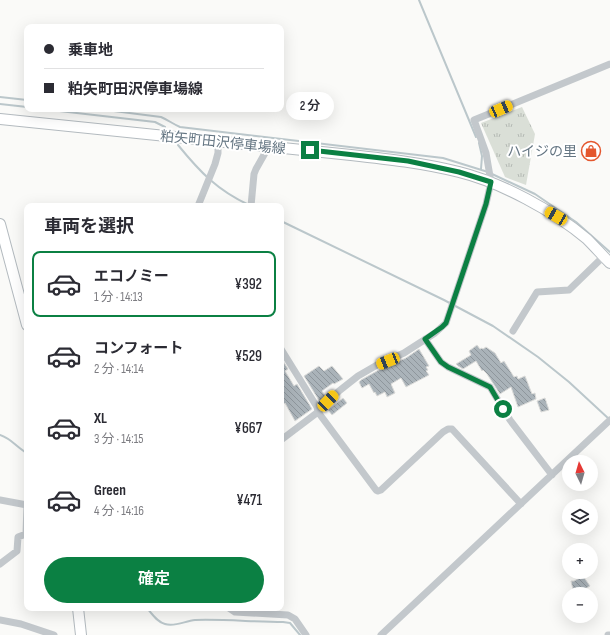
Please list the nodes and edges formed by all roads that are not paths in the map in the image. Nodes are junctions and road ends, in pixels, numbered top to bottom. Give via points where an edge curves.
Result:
1 (610, 64) edge
2 (0, 119) edge
3 (218, 141) junction
4 (269, 146) junction
5 (491, 182) junction
6 (199, 203) edge
7 (251, 203) edge
8 (0, 224) edge
9 (607, 260) edge
10 (24, 314) edge
11 (513, 331) dead end
12 (425, 339) junction
13 (284, 354) edge
14 (318, 412) junction
15 (609, 421) edge
16 (284, 438) edge
17 (552, 474) junction
18 (0, 500) edge
19 (24, 504) edge
20 (521, 504) junction
21 (24, 535) edge
22 (0, 564) edge
23 (78, 611) edge
24 (234, 611) edge
25 (0, 620) edge
26 (54, 635) edge
27 (80, 635) edge
28 (306, 635) edge
29 (381, 635) edge

1 - 5 street via 474,120 486,153
2 - 3 main road, 粕矢町田沢停車場線
3 - 4 main road, 粕矢町田沢停車場線
3 - 6 street via 217,158
4 - 5 main road, 粕矢町田沢停車場線 via 408,161
4 - 7 street via 256,169
5 - 9 main road, 粕矢町田沢停車場線 via 556,216 587,240
5 - 12 street via 446,323
8 - 10 main road
9 - 11 street via 569,290 536,292
12 - 14 street via 404,353 358,376
12 - 17 street via 441,362 490,387 510,420
13 - 14 street
14 - 16 street
14 - 20 street via 378,491 443,432 452,429
15 - 17 street
17 - 20 street
18 - 19 street
20 - 29 street
21 - 22 street via 18,537 17,551
23 - 27 main road
24 - 28 street via 288,615 295,619
25 - 26 street

